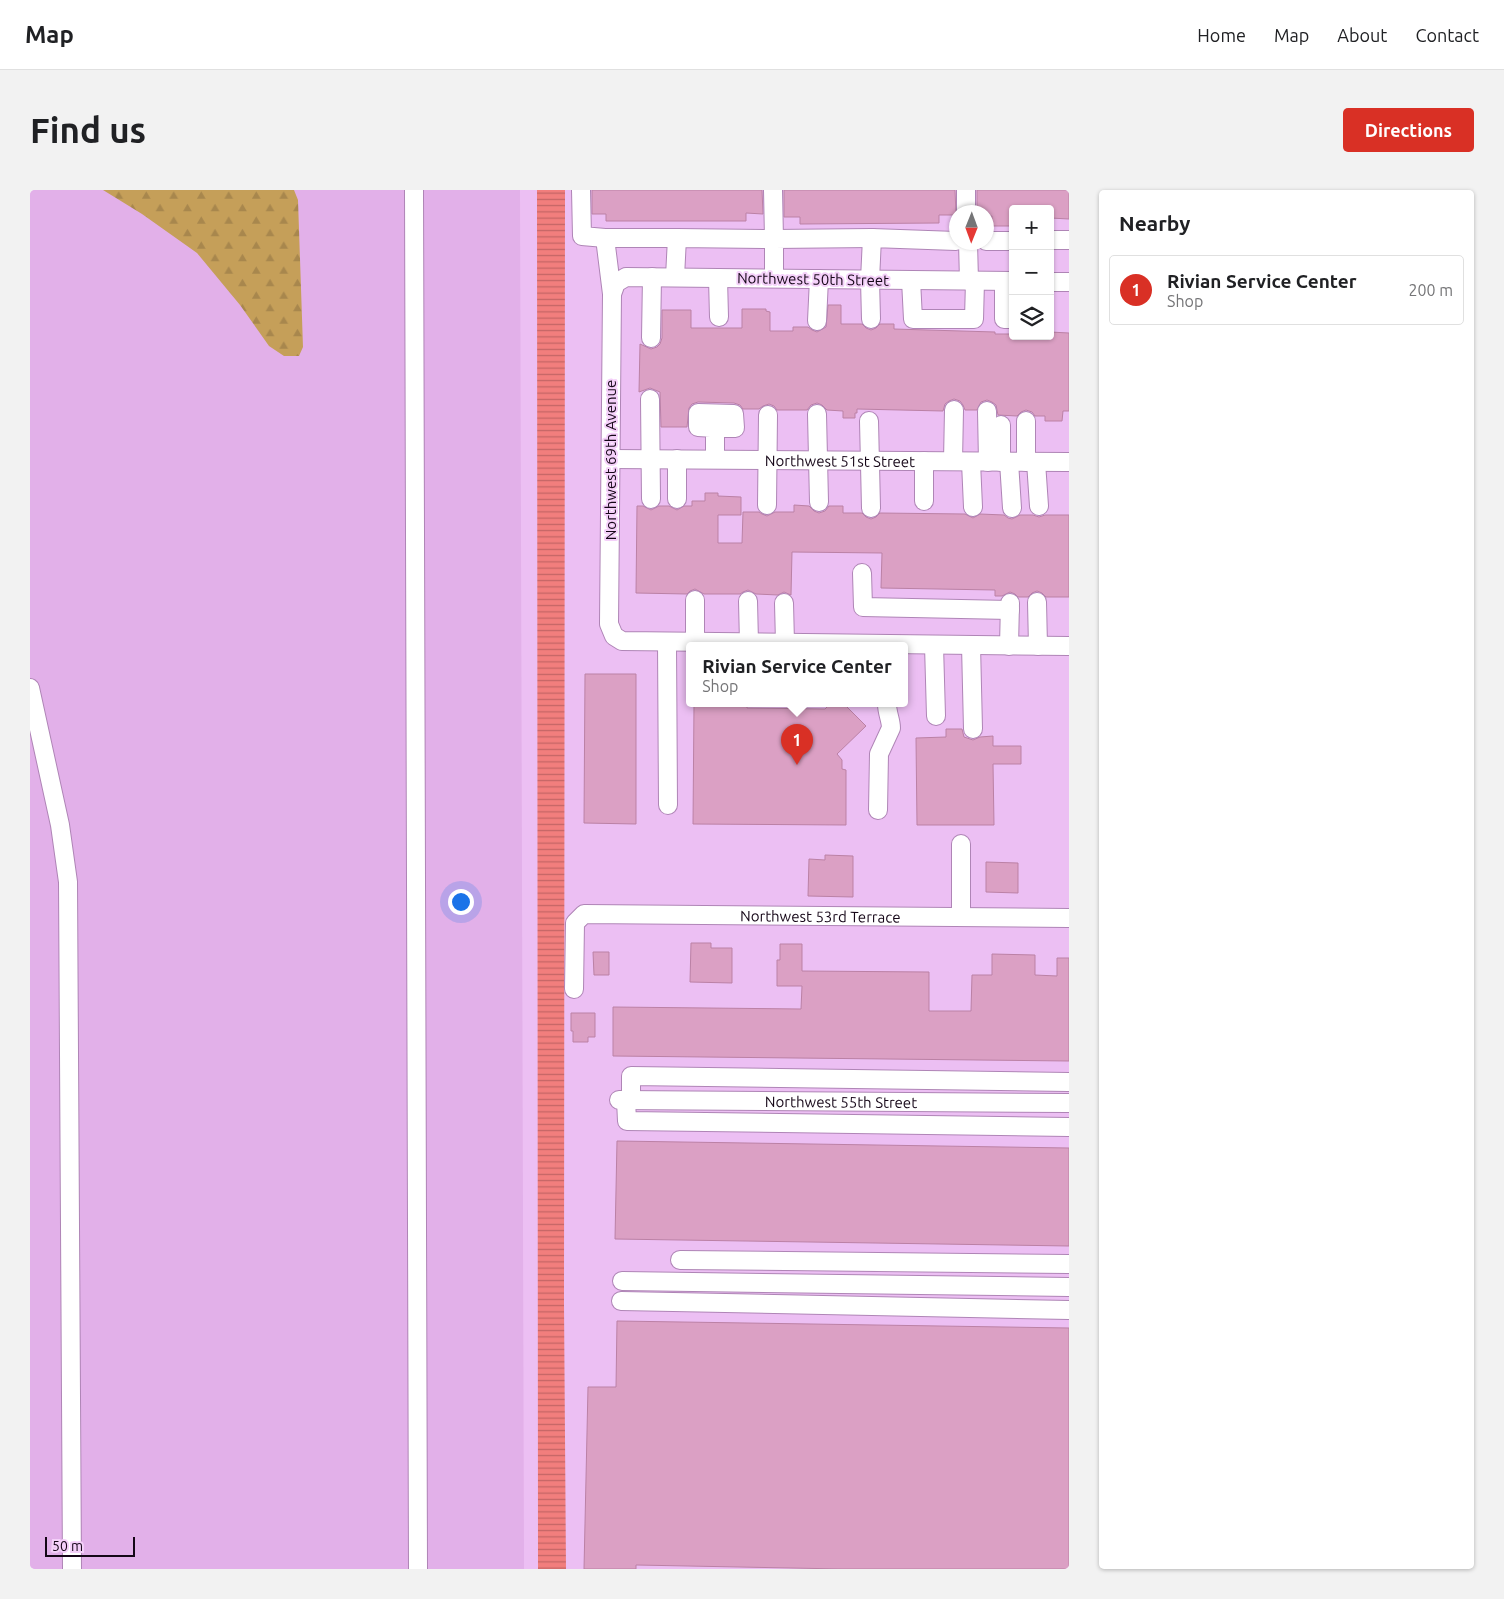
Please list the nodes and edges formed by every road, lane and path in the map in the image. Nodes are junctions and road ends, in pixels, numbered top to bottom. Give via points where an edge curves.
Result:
1 (414, 190) edge
2 (581, 190) edge
3 (773, 190) edge
4 (966, 190) edge
5 (966, 205) edge
6 (605, 238) junction
7 (676, 238) junction
8 (872, 238) junction
9 (774, 239) junction
10 (1054, 240) edge
11 (1069, 240) edge
12 (949, 241) edge
13 (994, 241) edge
14 (1009, 241) edge
15 (969, 250) edge
16 (652, 277) junction
17 (675, 277) junction
18 (718, 278) junction
19 (774, 278) junction
20 (819, 279) junction
21 (870, 280) junction
22 (911, 280) junction
23 (972, 281) junction
24 (1008, 281) edge
25 (1054, 282) edge
26 (1069, 282) edge
27 (614, 289) junction
28 (718, 317) dead end
29 (1009, 319) edge
30 (871, 320) dead end
31 (818, 321) dead end
32 (651, 338) dead end
33 (650, 399) dead end
34 (954, 410) dead end
35 (987, 412) dead end
36 (818, 414) dead end
37 (768, 415) dead end
38 (869, 421) dead end
39 (1026, 421) dead end
40 (1001, 425) dead end
41 (715, 428) dead end
42 (611, 459) junction
43 (651, 459) junction
44 (677, 459) junction
45 (715, 459) junction
46 (767, 460) junction
47 (818, 460) junction
48 (870, 461) junction
49 (924, 461) junction
50 (984, 462) junction
51 (1031, 462) junction
52 (1069, 462) edge
53 (651, 499) dead end
54 (677, 500) dead end
55 (924, 501) dead end
56 (819, 502) dead end
57 (767, 505) dead end
58 (1039, 506) dead end
59 (973, 507) dead end
60 (871, 508) dead end
61 (1012, 508) dead end
62 (862, 573) dead end
63 (695, 600) dead end
64 (748, 601) dead end
65 (1037, 602) dead end
66 (784, 603) dead end
67 (667, 642) junction
68 (695, 642) joint
69 (749, 642) edge
70 (785, 642) edge
71 (908, 645) edge
72 (934, 645) junction
73 (971, 645) junction
74 (1009, 646) junction
75 (1038, 646) junction
76 (1069, 646) edge
77 (30, 688) edge
78 (887, 707) edge
79 (936, 716) dead end
80 (973, 729) dead end
81 (668, 805) dead end
82 (878, 810) dead end
83 (961, 844) dead end
84 (961, 917) junction
85 (1069, 918) edge
86 (574, 989) dead end
87 (1069, 1082) edge
88 (623, 1100) junction
89 (1069, 1103) edge
90 (1069, 1127) edge
91 (680, 1260) dead end
92 (1069, 1264) edge
93 (622, 1282) dead end
94 (1069, 1287) edge
95 (621, 1302) dead end
96 (1069, 1310) edge
97 (72, 1569) edge
98 (418, 1569) edge

1 - 98 street
2 - 6 street via 582,236
3 - 9 street
4 - 5 street
6 - 7 street
6 - 27 street, Northwest 69th Avenue
7 - 9 street
7 - 17 street
8 - 9 street
8 - 12 street
8 - 21 street
9 - 19 street
10 - 11 street
13 - 14 street
15 - 23 street
16 - 17 street, Northwest 50th Street
16 - 27 street, Northwest 50th Street via 626,277
16 - 32 street
17 - 18 street, Northwest 50th Street
18 - 19 street, Northwest 50th Street
18 - 28 street
19 - 20 street, Northwest 50th Street
20 - 21 street, Northwest 50th Street
20 - 31 street
21 - 22 street, Northwest 50th Street
21 - 30 street
22 - 23 street, Northwest 50th Street
22 - 23 street via 913,319 974,320
23 - 24 street, Northwest 50th Street
24 - 29 street via 1004,319
25 - 26 street
27 - 42 street, Northwest 69th Avenue
33 - 43 street
34 - 50 street
35 - 50 street
36 - 47 street
37 - 46 street
38 - 48 street
39 - 51 street
40 - 50 street
41 - 45 street
42 - 43 street, Northwest 51st Street
42 - 67 street, Northwest 69th Avenue via 609,624 614,636 622,641
43 - 44 street, Northwest 51st Street
43 - 53 street
44 - 45 street, Northwest 51st Street
44 - 54 street
45 - 46 street, Northwest 51st Street
46 - 47 street, Northwest 51st Street
46 - 57 street
47 - 48 street, Northwest 51st Street
47 - 56 street
48 - 49 street, Northwest 51st Street
48 - 60 street
49 - 50 street, Northwest 51st Street
49 - 55 street
50 - 51 street, Northwest 51st Street
50 - 59 street
50 - 61 street
51 - 52 street, Northwest 51st Street
51 - 58 street
62 - 74 street via 863,606 1010,607
63 - 68 street
64 - 69 street
65 - 75 street
66 - 70 street
67 - 68 street
67 - 81 street
71 - 72 street
72 - 73 street
72 - 79 street
73 - 74 street
73 - 80 street
74 - 75 street
75 - 76 street
77 - 97 street via 60,824 68,882
78 - 82 street via 891,728 879,754
83 - 84 street
84 - 85 street, Northwest 53rd Terrace
84 - 86 street, Northwest 53rd Terrace via 584,914 575,923
87 - 88 street via 631,1076
88 - 89 street, Northwest 55th Street
88 - 90 street via 627,1121
91 - 92 street
93 - 94 street
95 - 96 street

